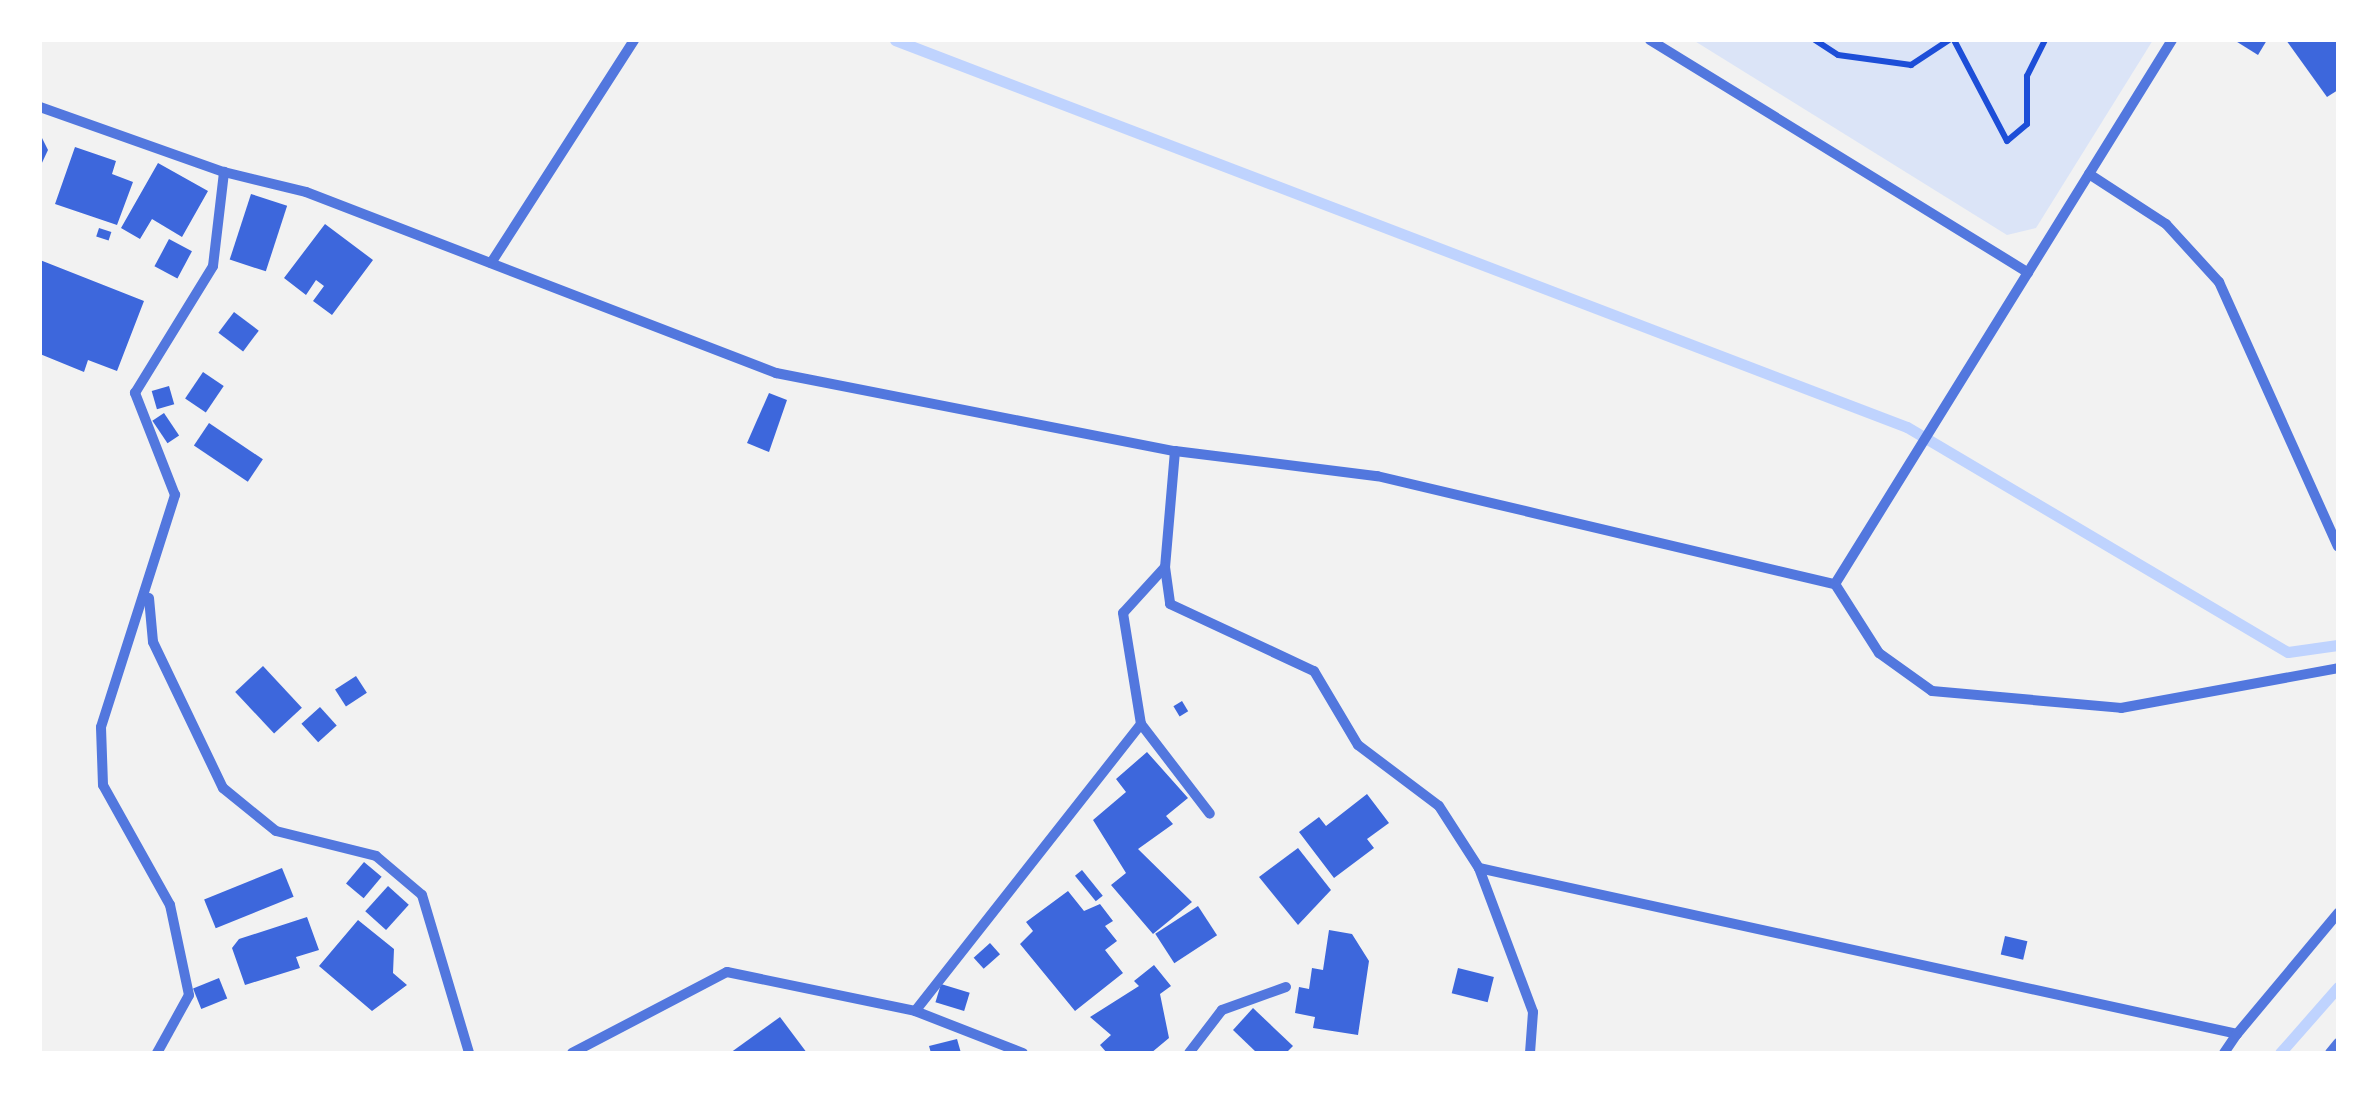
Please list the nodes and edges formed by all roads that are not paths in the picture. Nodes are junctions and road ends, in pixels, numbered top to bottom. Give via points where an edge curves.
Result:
1 (634, 40) edge
2 (1650, 40) edge
3 (2172, 40) edge
4 (40, 107) edge
5 (224, 172) junction
6 (2089, 174) junction
7 (491, 263) junction
8 (2028, 273) junction
9 (1176, 451) junction
10 (2338, 547) edge
11 (1166, 567) junction
12 (1835, 584) junction
13 (148, 591) junction
14 (2338, 668) edge
15 (1142, 724) junction
16 (1210, 814) dead end
17 (1479, 868) junction
18 (2338, 913) edge
19 (1286, 987) dead end
20 (915, 1011) junction
21 (2237, 1034) junction
22 (2338, 1043) edge
23 (157, 1053) edge
24 (469, 1053) edge
25 (572, 1053) edge
26 (1024, 1053) edge
27 (1188, 1053) edge
28 (1530, 1053) edge
29 (2224, 1053) edge
30 (2330, 1053) edge

1 - 7 street
2 - 8 street
3 - 6 street
4 - 5 street
5 - 7 street via 306,192
5 - 13 street via 214,266 136,394 174,495
6 - 8 street
6 - 10 street via 2166,224 2219,282
7 - 9 street via 776,373
8 - 12 street
9 - 11 street
9 - 12 street via 1378,476
11 - 15 street via 1123,613
11 - 17 street via 1170,604 1314,671 1358,745 1438,806
12 - 14 street via 1879,653 1932,691 2120,708
13 - 23 street via 101,726 104,786 170,905 189,995
13 - 24 street via 153,642 224,788 276,830 376,856 422,894
15 - 16 street
15 - 20 street
17 - 21 street
17 - 28 street via 1533,1012
18 - 21 street
19 - 27 street via 1222,1010
20 - 25 street via 727,972
20 - 26 street
21 - 29 street
22 - 30 street

